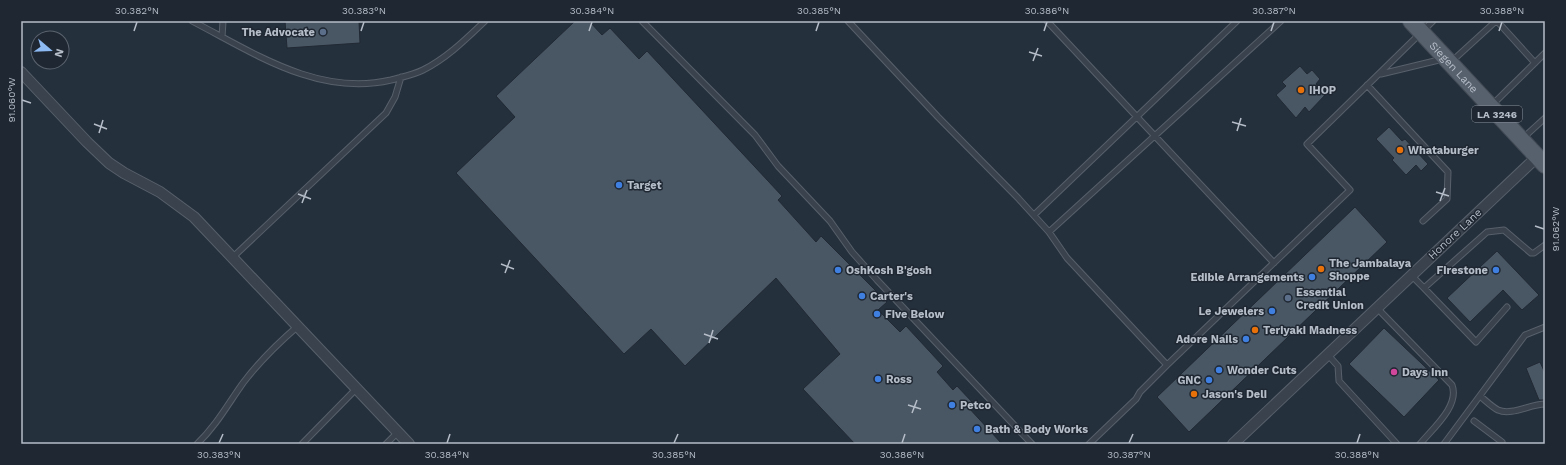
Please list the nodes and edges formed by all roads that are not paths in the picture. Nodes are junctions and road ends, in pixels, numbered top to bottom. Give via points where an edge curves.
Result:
1 (192, 21) edge
2 (223, 21) edge
3 (485, 21) edge
4 (642, 21) edge
5 (848, 21) edge
6 (1047, 21) edge
7 (1237, 21) edge
8 (1281, 21) edge
9 (1432, 21) edge
10 (1496, 21) edge
11 (1416, 27) edge
12 (222, 36) junction
13 (1545, 53) edge
14 (1448, 61) junction
15 (1535, 63) junction
16 (21, 72) edge
17 (1380, 74) junction
18 (401, 77) junction
19 (1367, 85) junction
20 (1490, 107) junction
21 (1137, 118) junction
22 (1545, 118) edge
23 (1154, 137) junction
24 (1521, 140) junction
25 (1541, 161) edge
26 (1034, 215) junction
27 (1423, 222) dead end
28 (1049, 232) junction
29 (1545, 245) edge
30 (232, 258) junction
31 (1274, 263) junction
32 (1411, 275) junction
33 (1424, 288) junction
34 (1506, 307) dead end
35 (1377, 308) junction
36 (298, 326) junction
37 (1545, 327) edge
38 (1328, 355) junction
39 (1167, 366) junction
40 (356, 389) junction
41 (1480, 396) junction
42 (1545, 404) edge
43 (1474, 421) dead end
44 (398, 432) junction
45 (1502, 443) edge
46 (197, 444) edge
47 (302, 444) edge
48 (386, 444) edge
49 (409, 444) edge
50 (1032, 444) edge
51 (1089, 444) edge
52 (1234, 444) edge
53 (1397, 444) edge
54 (1420, 444) edge
55 (1444, 444) edge

1 - 12 lane
2 - 12 lane
3 - 18 lane via 441,59 417,73
4 - 50 lane via 755,135 778,166 830,221 852,252 877,280
5 - 26 lane
6 - 21 lane
7 - 21 lane
8 - 23 lane
9 - 11 lane
10 - 14 lane
10 - 15 lane
11 - 14 main road, Siegen Lane / LA 3246
11 - 17 lane
12 - 18 lane via 280,66 316,79 363,83
13 - 15 lane
14 - 17 lane
14 - 20 main road, Siegen Lane / LA 3246
15 - 20 lane
16 - 30 street via 109,163 183,208
17 - 19 lane
18 - 30 lane via 395,97 386,113
19 - 27 lane via 1448,172 1447,199
19 - 31 lane via 1307,144 1350,190
20 - 24 main road, Siegen Lane / LA 3246
21 - 23 lane
21 - 26 lane
22 - 24 lane
23 - 28 lane
23 - 31 lane
24 - 25 main road, Siegen Lane / LA 3246
25 - 32 street, Honore Lane
26 - 28 lane
28 - 39 lane via 1067,258
29 - 33 lane via 1534,253 1504,230 1487,232
30 - 36 street
31 - 39 lane
32 - 33 lane
32 - 35 street, Honore Lane
33 - 34 lane via 1476,342
35 - 38 street, Honore Lane
35 - 54 lane via 1454,390 1454,397 1448,409
36 - 40 street
36 - 46 lane via 262,360 216,423
37 - 41 lane via 1525,335
38 - 52 street, Honore Lane
38 - 53 lane via 1338,366 1339,382
39 - 51 lane
40 - 44 street
40 - 47 lane
41 - 42 lane via 1498,410 1516,410
41 - 55 lane
43 - 45 lane
44 - 48 lane
44 - 49 street

